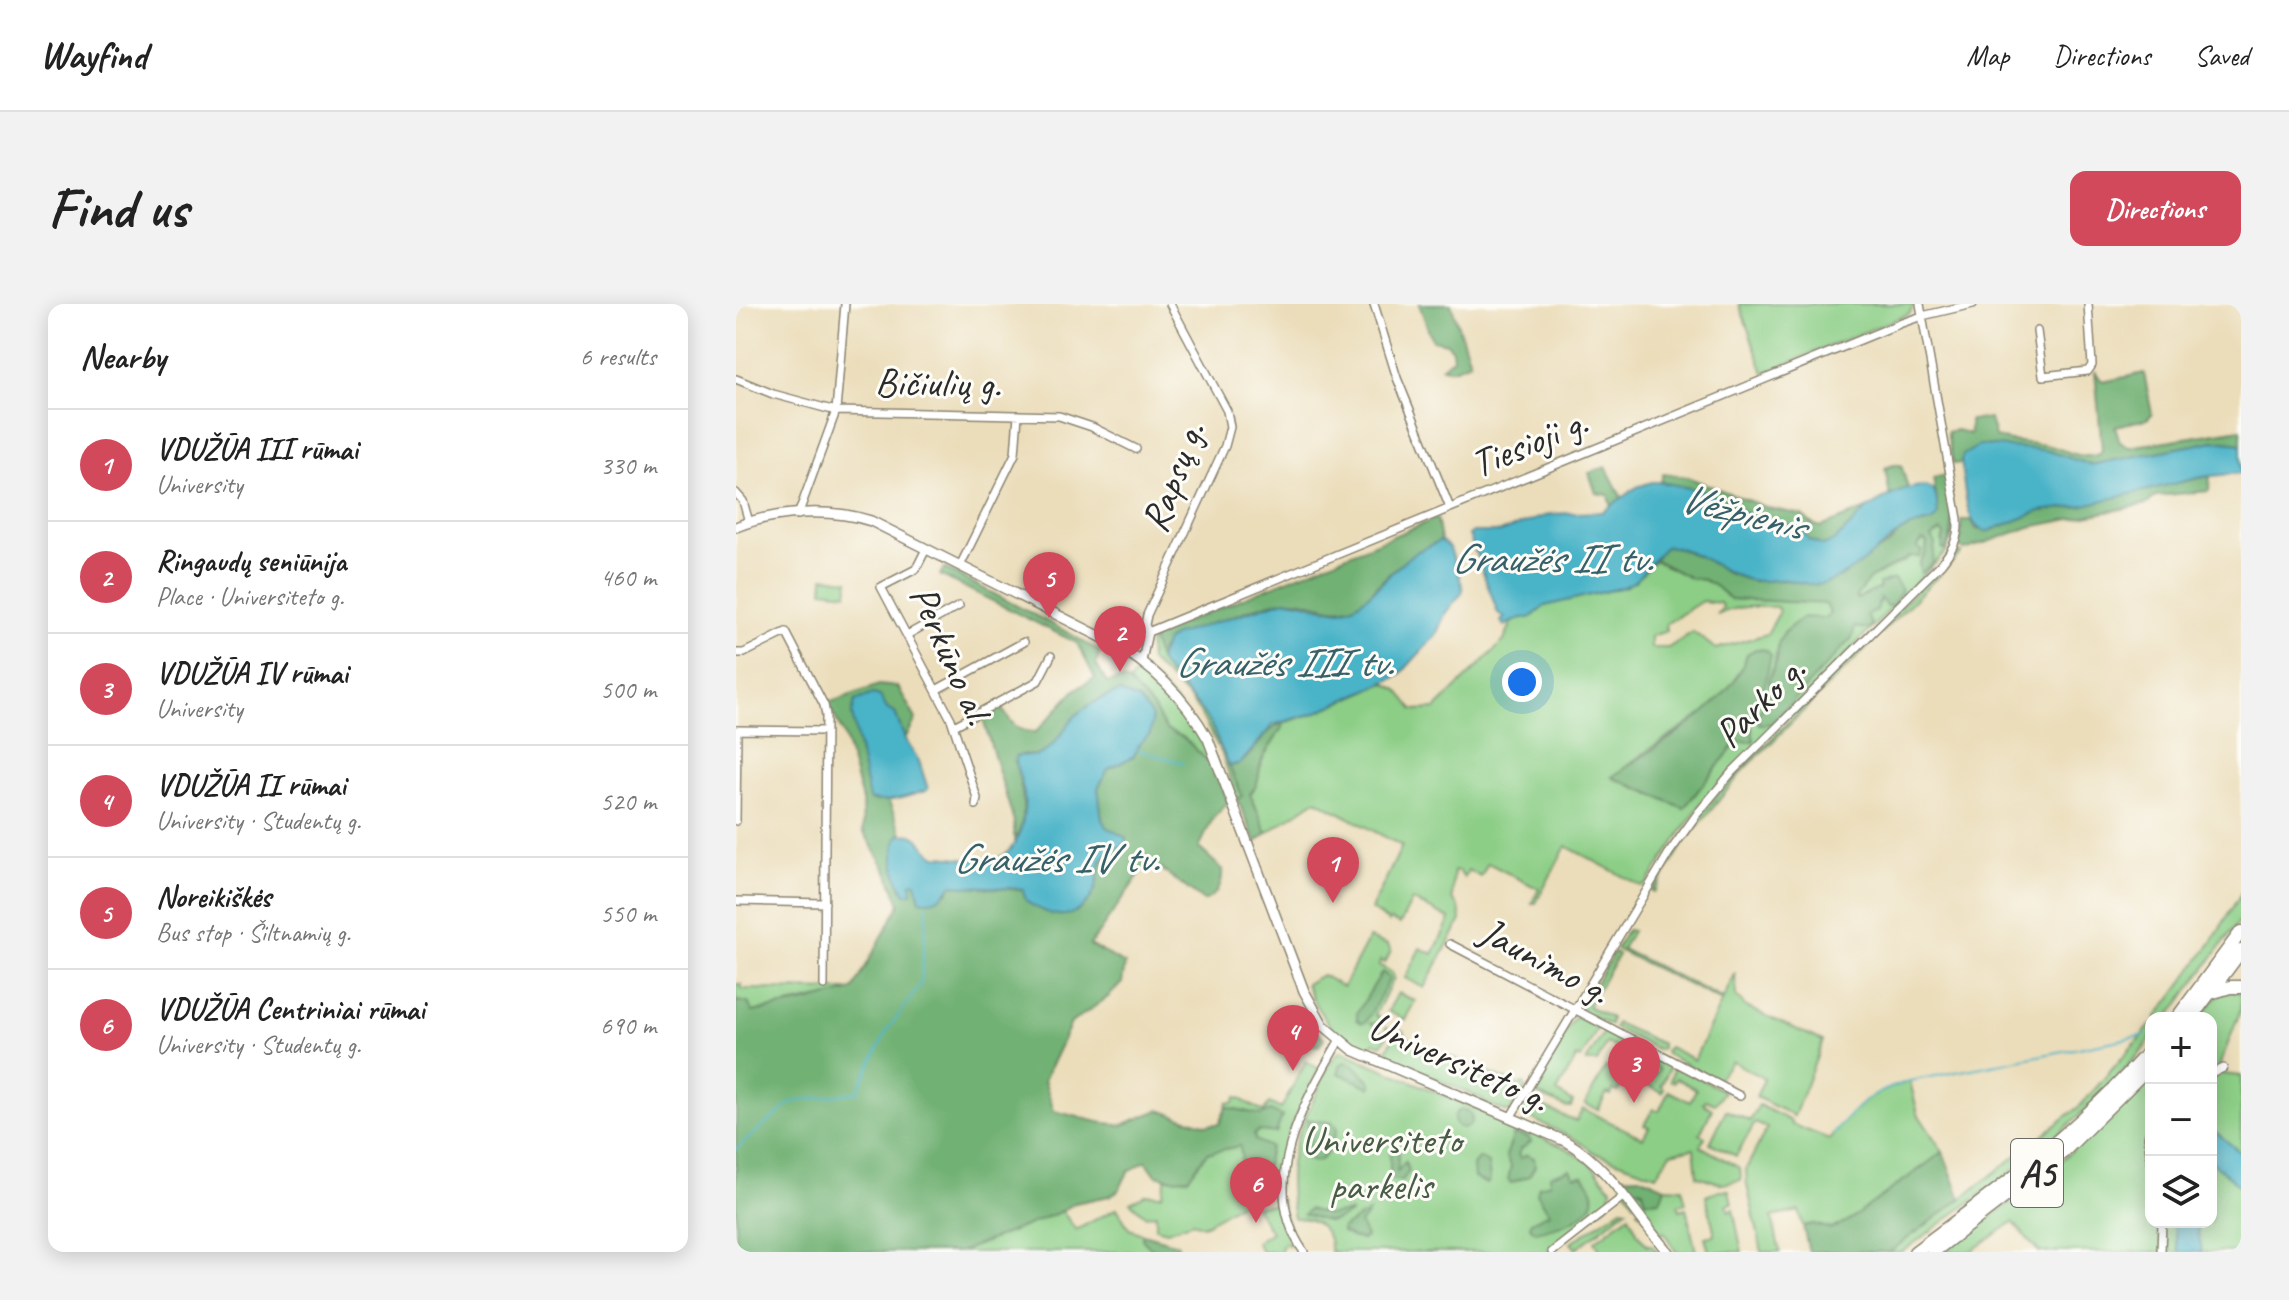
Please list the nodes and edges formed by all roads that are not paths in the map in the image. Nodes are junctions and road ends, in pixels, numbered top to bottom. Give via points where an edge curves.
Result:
1 (845, 304) edge
2 (1170, 304) edge
3 (1374, 304) edge
4 (1920, 304) edge
5 (1973, 304) edge
6 (2088, 304) edge
7 (1922, 316) junction
8 (2037, 331) dead end
9 (736, 379) edge
10 (836, 411) junction
11 (1018, 415) junction
12 (1136, 449) dead end
13 (736, 493) edge
14 (1450, 508) junction
15 (798, 515) junction
16 (749, 522) junction
17 (736, 527) edge
18 (926, 549) junction
19 (960, 566) junction
20 (959, 606) dead end
21 (1148, 632) junction
22 (907, 635) junction
23 (1109, 641) junction
24 (1024, 642) dead end
25 (736, 653) edge
26 (1051, 656) dead end
27 (1142, 661) junction
28 (936, 690) junction
29 (954, 726) junction
30 (737, 730) edge
31 (825, 731) junction
32 (976, 805) dead end
33 (736, 821) edge
34 (736, 901) edge
35 (825, 903) junction
36 (2241, 932) edge
37 (1450, 944) dead end
38 (2239, 954) edge
39 (2241, 984) edge
40 (824, 985) dead end
41 (2210, 993) junction
42 (1575, 1010) junction
43 (2181, 1012) edge
44 (2196, 1012) edge
45 (1339, 1041) junction
46 (2145, 1055) edge
47 (2223, 1068) dead end
48 (2145, 1071) edge
49 (2217, 1071) edge
50 (1740, 1096) dead end
51 (1510, 1118) junction
52 (1624, 1196) junction
53 (2162, 1228) edge
54 (1304, 1252) edge
55 (1552, 1252) edge
56 (1665, 1252) edge
57 (1915, 1252) edge
58 (1933, 1252) edge
59 (2161, 1252) edge

1 - 10 street
2 - 21 street, Rapsų g. via 1227,411 1230,427 1147,615
3 - 14 street via 1397,378
4 - 7 street, Parko g.
5 - 7 street, Tiesioji g.
6 - 8 street via 2088,371 2043,376
7 - 14 street, Tiesioji g.
7 - 42 street, Parko g. via 1958,519 1954,548 1709,799 1669,853
9 - 10 street, Bičiulių g.
10 - 11 street, Bičiulių g.
10 - 15 street
11 - 12 street, Bičiulių g. via 1067,418
11 - 19 street via 1010,466
13 - 16 street
14 - 21 street, Tiesioji g.
15 - 16 main road, Universiteto g.
15 - 18 main road, Universiteto g. via 862,518
16 - 17 main road, Universiteto g.
18 - 19 main road, Universiteto g.
18 - 22 street, Perkūno al. via 916,569 881,587
19 - 23 main road, Universiteto g.
20 - 22 street
21 - 23 street, Tiesioji g.
21 - 27 street, Rapsų g.
22 - 28 street, Perkūno al.
23 - 27 main road, Universiteto g.
24 - 28 street
25 - 31 street via 786,632 824,705
26 - 29 street via 1038,681
27 - 45 main road, Universiteto g. via 1186,703 1208,739 1304,991
28 - 29 street, Perkūno al.
29 - 32 street, Perkūno al.
30 - 31 street
30 - 33 street
31 - 35 street
34 - 35 street
35 - 40 street
36 - 43 highway
37 - 42 street, Jaunimo g.
38 - 39 highway
38 - 41 highway
39 - 41 highway
41 - 44 highway
42 - 50 street, Jaunimo g.
42 - 51 street, Parko g.
45 - 51 main road, Universiteto g.
45 - 54 street via 1303,1108 1288,1150 1288,1219
46 - 57 highway, A5 via 2053,1146
47 - 49 street
48 - 58 highway, A5 via 2063,1152
51 - 52 main road, Universiteto g. via 1586,1153
52 - 55 street
52 - 56 main road, Universiteto g.
53 - 59 street

